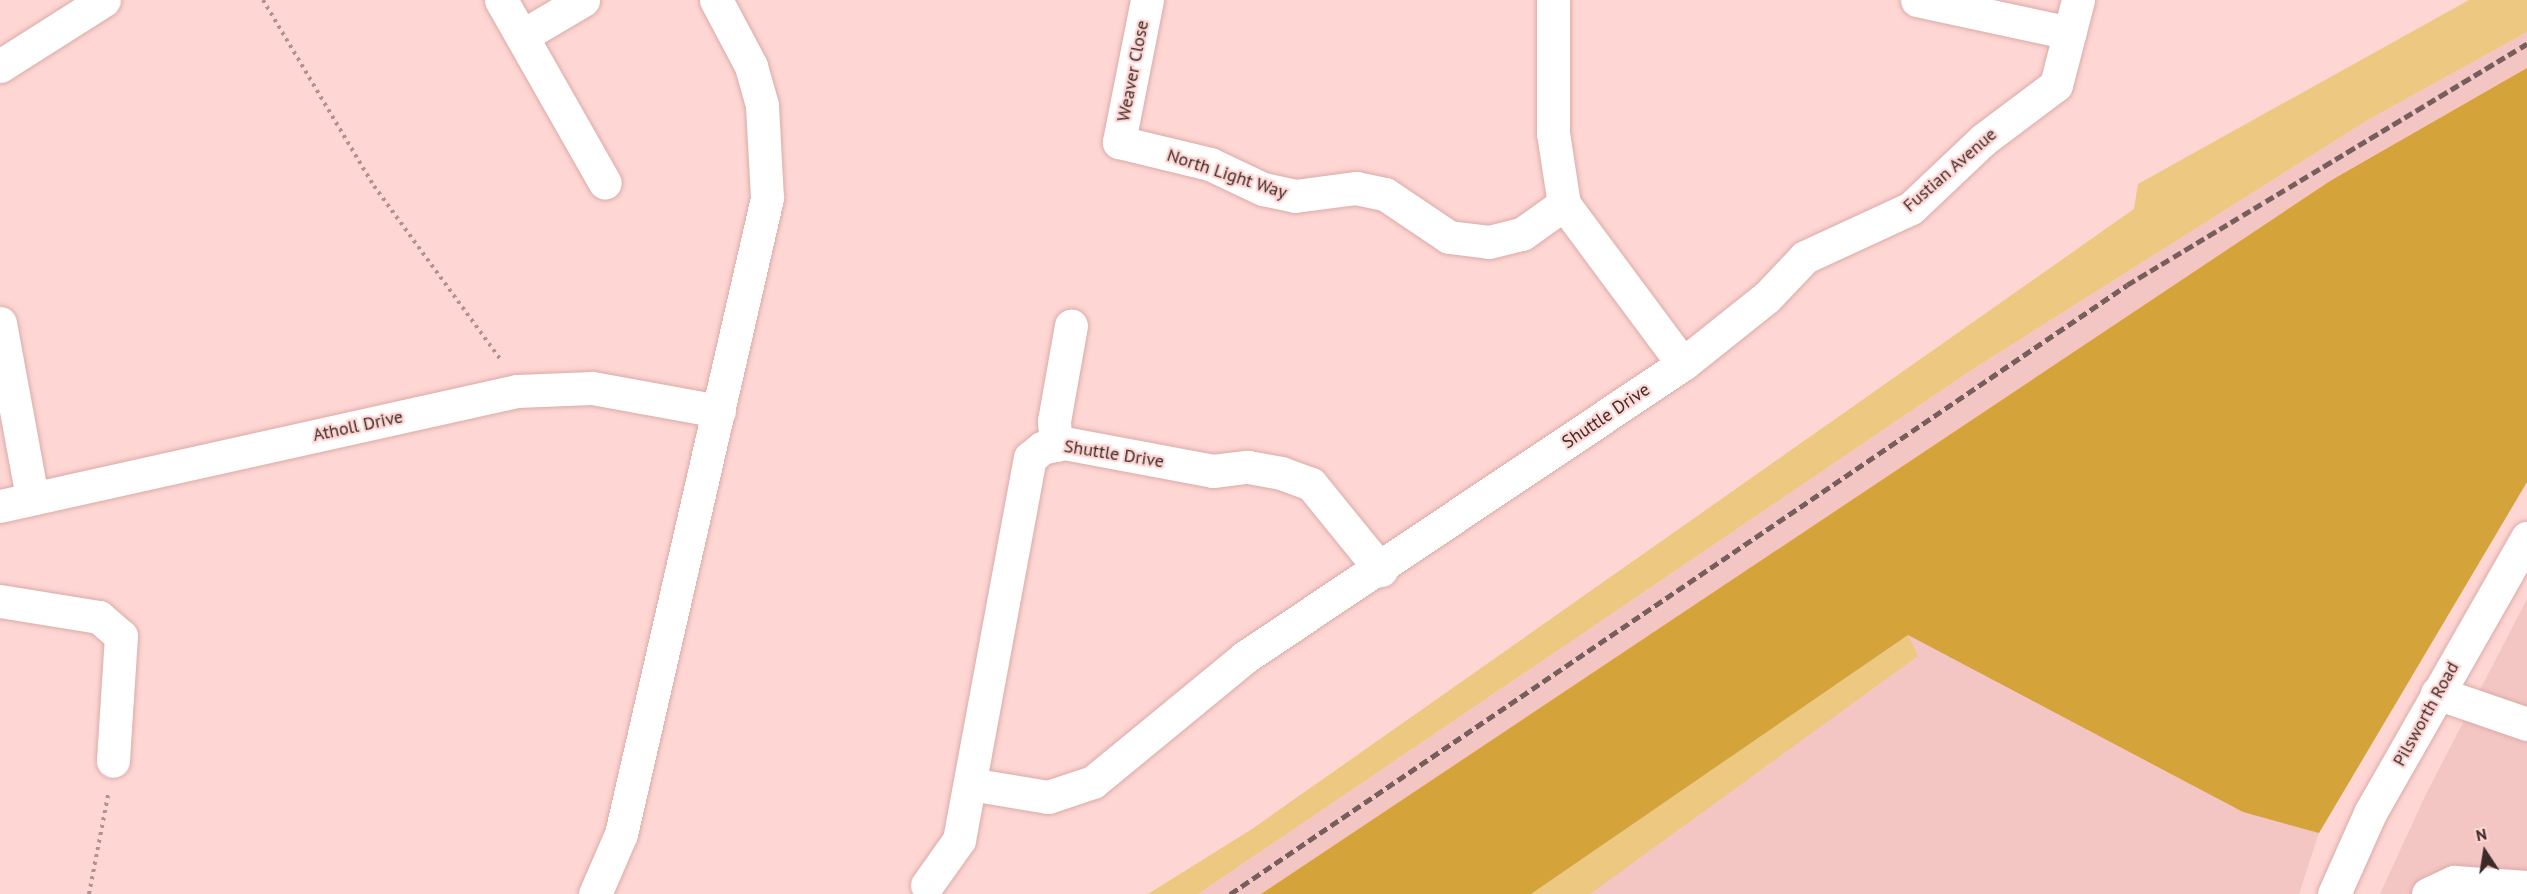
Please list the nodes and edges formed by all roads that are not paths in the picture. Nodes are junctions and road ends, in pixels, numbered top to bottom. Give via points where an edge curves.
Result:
1 (104, 0) edge
2 (501, 0) edge
3 (583, 0) edge
4 (716, 0) edge
5 (1147, 0) edge
6 (1553, 0) edge
7 (1917, 0) edge
8 (2078, 0) edge
9 (2069, 33) junction
10 (522, 36) junction
11 (0, 66) edge
12 (1119, 142) joint
13 (605, 183) dead end
14 (1564, 204) junction
15 (0, 323) edge
16 (1071, 326) dead end
17 (1683, 364) junction
18 (719, 411) junction
19 (1056, 445) junction
20 (32, 497) junction
21 (0, 506) edge
22 (2527, 538) edge
23 (1381, 570) junction
24 (0, 601) edge
25 (2437, 693) junction
26 (2527, 724) edge
27 (113, 761) road end
28 (970, 784) junction
29 (927, 885) dead end
30 (2527, 887) edge
31 (595, 894) edge
32 (2334, 894) edge
33 (2428, 894) edge

1 - 11 street
2 - 10 street
3 - 10 street
4 - 18 street via 751,66 762,105 767,198
5 - 12 street, Weaver Close
6 - 14 street via 1553,133
7 - 9 street
8 - 9 street, Fustian Avenue
9 - 17 street, Fustian Avenue via 2056,85 1984,139 1911,208 1805,257 1767,297
10 - 13 street
12 - 14 street, North Light Way via 1210,164 1263,189 1294,196 1356,189 1385,194 1449,237 1489,242 1522,234
14 - 17 street
15 - 20 street
16 - 19 street via 1054,421
17 - 23 street, Shuttle Drive
18 - 20 street, Atholl Drive via 592,388 517,391
18 - 31 street via 621,834
19 - 23 street, Shuttle Drive via 1213,471 1248,467 1301,480 1311,484
19 - 28 street, Shuttle Drive via 1030,458
20 - 21 street, Atholl Drive
22 - 25 street, Pilsworth Road
23 - 28 street, Shuttle Drive via 1245,657 1093,782 1048,797
24 - 27 street via 99,617 121,636
25 - 26 street
25 - 32 street, Pilsworth Road via 2370,813
28 - 29 street, Shuttle Drive via 959,840
30 - 33 street via 2454,882

